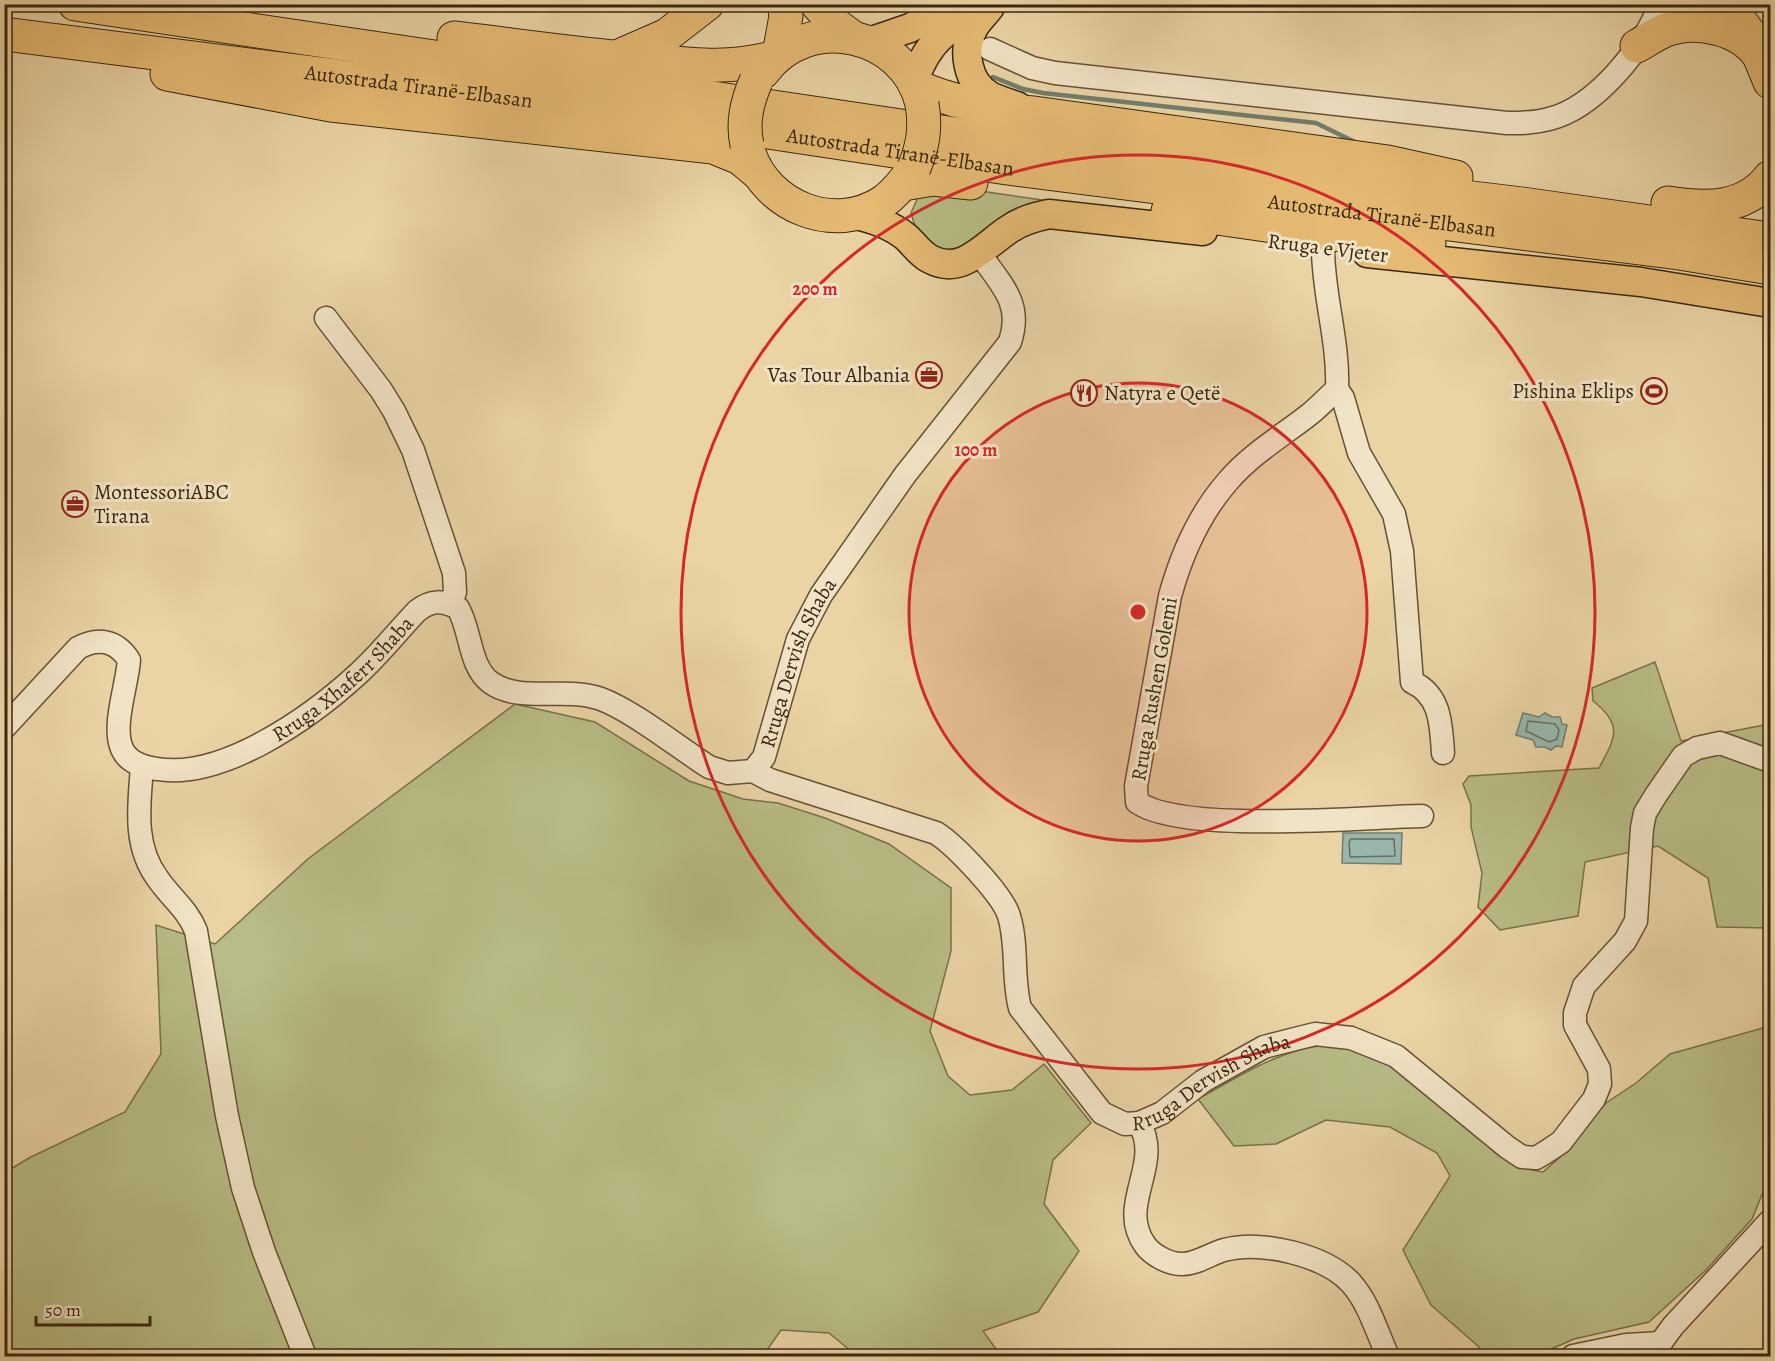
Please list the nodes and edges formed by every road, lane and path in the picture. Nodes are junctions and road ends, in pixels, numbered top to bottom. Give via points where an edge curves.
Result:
1 (75, 4) edge
2 (194, 4) edge
3 (707, 4) edge
4 (784, 4) edge
5 (817, 4) edge
6 (954, 4) edge
7 (1660, 4) edge
8 (1682, 4) edge
9 (1728, 4) edge
10 (1754, 4) edge
11 (992, 6) edge
12 (17, 35) edge
13 (860, 39) junction
14 (1637, 46) junction
15 (990, 49) dead end
16 (615, 57) junction
17 (1767, 61) edge
18 (771, 64) junction
19 (918, 90) junction
20 (1034, 113) junction
21 (752, 159) junction
22 (1388, 162) junction
23 (1770, 177) edge
24 (906, 180) junction
25 (851, 214) junction
26 (1654, 222) junction
27 (908, 239) junction
28 (1770, 239) edge
29 (1323, 248) junction
30 (1679, 253) junction
31 (980, 254) junction
32 (1770, 268) edge
33 (1770, 303) edge
34 (326, 318) dead end
35 (1337, 389) junction
36 (450, 604) junction
37 (4, 728) edge
38 (1443, 753) dead end
39 (1770, 761) edge
40 (142, 767) junction
41 (753, 771) junction
42 (1422, 816) dead end
43 (1139, 1124) junction
44 (1770, 1221) edge
45 (1656, 1350) edge
46 (305, 1356) edge
47 (1388, 1356) edge
48 (1573, 1356) edge

1 - 26 highway, Autostrada Tiranë-Elbasan via 1009,142
2 - 16 highway
3 - 16 highway via 667,35
4 - 18 highway via 786,16
5 - 13 highway via 836,25
6 - 13 main road via 910,28
7 - 14 street
8 - 14 street
9 - 17 highway
10 - 17 highway
11 - 19 main road via 942,33 929,46
11 - 20 main road via 974,27 967,44 969,69 989,96
12 - 21 highway via 172,75 331,105 713,147
12 - 30 highway, Autostrada Tiranë-Elbasan via 701,122 1007,168
13 - 18 highway via 827,35 804,40
13 - 19 highway via 897,60
14 - 15 street via 1601,89 1579,105 1551,119 1528,123 1055,74
14 - 17 highway via 1665,30 1703,25 1734,35
16 - 18 highway via 730,67
18 - 21 highway, bridge via 748,98 745,117
19 - 20 highway via 958,103
19 - 24 highway, bridge via 925,121 923,145
20 - 22 highway
21 - 25 highway via 777,195 802,210 821,215
22 - 23 highway via 1698,207 1743,200
22 - 26 highway
24 - 25 highway via 881,203
24 - 27 main road
24 - 30 highway via 946,179 1322,233 1625,257
25 - 27 main road, Rruga e Vjeter via 880,221
26 - 28 highway, Autostrada Tiranë-Elbasan
27 - 31 main road, Rruga e Vjeter via 929,259 940,263 960,263
29 - 31 main road, Rruga e Vjeter via 1049,214 1028,218
29 - 33 main road, Rruga e Vjeter via 1641,282
29 - 35 street via 1337,353
30 - 32 highway, Autostrada Tiranë-Elbasan
31 - 41 street, Rruga Dervish Shaba via 1016,312 1010,342 905,475 821,596 798,639 764,757
34 - 36 street via 381,390 413,450 454,573 455,592
35 - 38 street via 1359,453 1394,514 1402,552 1412,682 1424,687 1441,716
35 - 42 street, Rruga Rushen Golemi via 1229,480 1196,531 1170,596 1136,786 1137,802 1161,814 1223,821
36 - 40 street, Rruga Xhaferr Shaba via 427,603 357,675 256,747 214,764 165,770
36 - 41 street via 464,618 481,673 490,683 513,692 568,692 602,700 709,767 728,773
37 - 40 street via 78,648 91,641 104,642 123,651 129,660 118,729 121,747 131,761
39 - 43 street, Rruga Dervish Shaba via 1720,743 1697,748 1683,756 1645,813 1636,921 1625,941 1584,986 1575,1013 1575,1025 1599,1069 1600,1084 1594,1099 1561,1142 1536,1158 1521,1156 1396,1056 1351,1038 1315,1034 1264,1047 1203,1081 1162,1113
40 - 46 street via 142,847 156,877 190,916 196,932 243,1188
41 - 43 street, Rruga Dervish Shaba via 770,780 936,833 955,847 1003,903 1009,916 1015,990 1030,1024 1102,1113 1125,1124
43 - 47 street via 1146,1135 1148,1160 1136,1196 1136,1212 1146,1246 1170,1262 1183,1265 1240,1247 1318,1260 1336,1269 1353,1285
44 - 45 street via 1673,1326
45 - 48 street via 1626,1345

